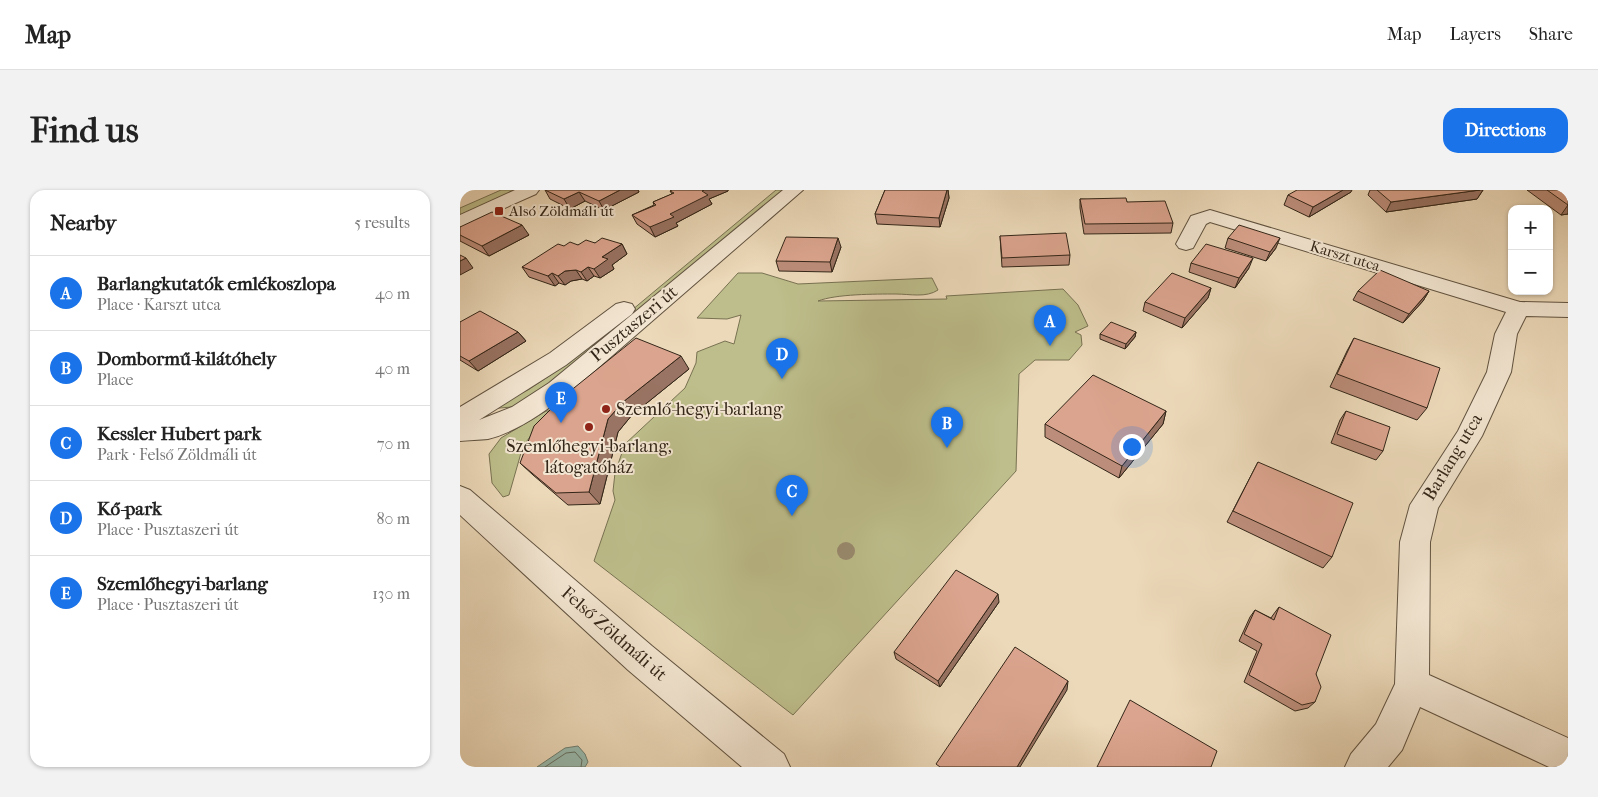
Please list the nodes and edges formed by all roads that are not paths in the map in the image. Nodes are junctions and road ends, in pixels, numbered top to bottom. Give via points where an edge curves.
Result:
1 (530, 190) edge
2 (771, 190) edge
3 (794, 190) edge
4 (460, 222) edge
5 (1186, 244) dead end
6 (1519, 309) junction
7 (1568, 310) edge
8 (460, 420) edge
9 (460, 431) edge
10 (460, 498) edge
11 (1412, 685) junction
12 (1568, 757) edge
13 (763, 765) edge
14 (1364, 767) edge

1 - 4 street
2 - 8 street, Pusztaszeri út via 596,332
3 - 9 street, Pusztaszeri út via 558,389 521,414 487,429
5 - 6 street, Karszt utca via 1198,220 1210,216
6 - 7 street
6 - 11 street, Barlang utca via 1506,334 1499,372 1469,436 1424,505 1416,542
10 - 13 street, Felső Zöldmáli út
11 - 12 street
11 - 14 street, Barlang utca via 1389,738

